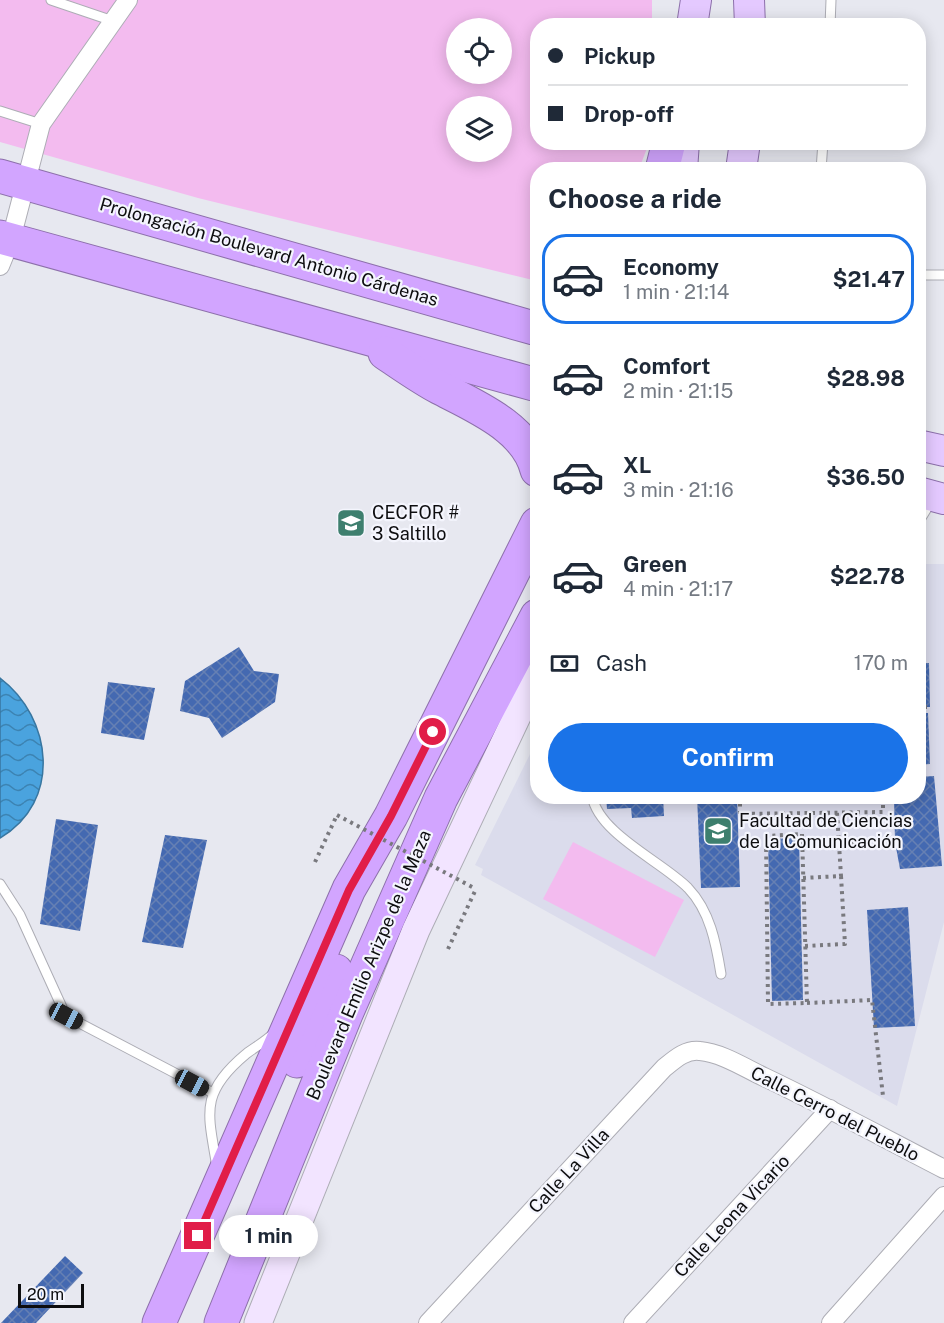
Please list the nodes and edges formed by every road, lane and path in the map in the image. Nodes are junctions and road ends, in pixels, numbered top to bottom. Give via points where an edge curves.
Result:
1 (51, 0) edge
2 (128, 0) edge
3 (684, 0) edge
4 (696, 0) edge
5 (749, 0) edge
6 (831, 0) edge
7 (685, 18) edge
8 (693, 18) edge
9 (750, 18) edge
10 (830, 18) edge
11 (113, 21) junction
12 (0, 111) edge
13 (41, 124) junction
14 (13, 180) edge
15 (4, 247) edge
16 (926, 275) edge
17 (944, 275) edge
18 (530, 314) edge
19 (497, 316) junction
20 (530, 327) edge
21 (361, 337) junction
22 (530, 383) edge
23 (926, 447) edge
24 (944, 451) edge
25 (530, 455) edge
26 (530, 538) edge
27 (530, 629) edge
28 (530, 689) edge
29 (594, 804) edge
30 (740, 804) edge
31 (883, 804) edge
32 (837, 813) junction
33 (391, 816) junction
34 (895, 842) dead end
35 (839, 844) junction
36 (315, 862) dead end
37 (842, 876) junction
38 (803, 878) junction
39 (0, 884) edge
40 (805, 946) junction
41 (448, 949) dead end
42 (721, 974) dead end
43 (807, 1003) junction
44 (294, 1010) junction
45 (725, 1059) joint
46 (213, 1094) junction
47 (883, 1096) dead end
48 (830, 1109) junction
49 (944, 1169) edge
50 (218, 1192) junction
51 (944, 1196) edge
52 (159, 1323) edge
53 (178, 1323) edge
54 (221, 1323) edge
55 (258, 1323) edge
56 (428, 1323) edge
57 (633, 1323) edge
58 (831, 1323) edge

1 - 11 lane
2 - 11 street
3 - 7 main road
4 - 8 main road
5 - 9 main road
6 - 10 lane
11 - 13 street
12 - 13 lane
13 - 14 street
14 - 15 street
14 - 19 highway, Prolongación Boulevard Antonio Cárdenas
15 - 21 highway
16 - 17 lane
18 - 19 highway
19 - 20 highway, Prolongación Boulevard Antonio Cárdenas
21 - 22 highway
21 - 25 highway via 509,429
23 - 24 main road
26 - 33 highway
27 - 54 highway, Boulevard Emilio Arizpe de la Maza via 441,798 346,1014
28 - 55 street via 416,930
29 - 42 lane via 613,833 646,853 689,889 714,931
30 - 32 path via 740,814
31 - 32 path via 883,812
32 - 35 path
33 - 44 highway via 349,890
33 - 53 highway via 389,852
34 - 35 path
35 - 37 path
36 - 41 path, bridge via 337,815 476,889
37 - 38 path
37 - 40 path via 845,944
38 - 40 path
38 - 43 path via 802,834 766,836 768,1004
39 - 46 lane via 20,915 66,1016
40 - 43 path
43 - 47 path via 872,1000
44 - 46 lane via 270,1037 231,1068
44 - 50 highway
45 - 48 street, Calle Cerro del Pueblo
45 - 56 street, Calle La Villa via 690,1051 664,1068
46 - 50 lane via 208,1126 217,1165
48 - 49 street, Calle Cerro del Pueblo
48 - 57 street, Calle Leona Vicario
50 - 52 highway
51 - 58 street

